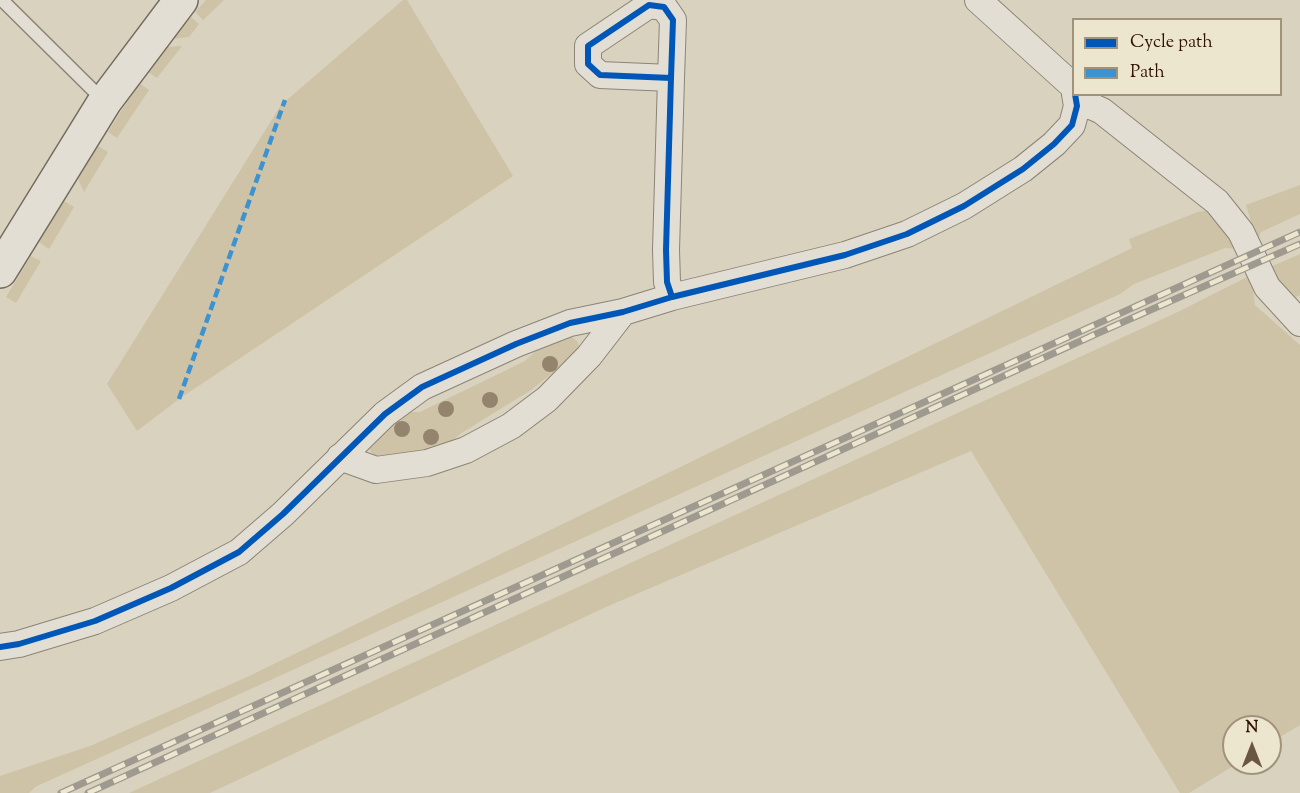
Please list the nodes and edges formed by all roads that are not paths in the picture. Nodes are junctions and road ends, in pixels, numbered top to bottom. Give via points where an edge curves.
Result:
1 (2, 0) edge
2 (181, 0) edge
3 (978, 0) edge
4 (671, 78) dead end
5 (1072, 92) edge
6 (1076, 96) edge
7 (105, 101) junction
8 (0, 271) edge
9 (672, 297) junction
10 (623, 312) junction
11 (1300, 323) edge
12 (340, 457) junction
13 (0, 647) edge

1 - 7 lane
2 - 7 street
3 - 5 street
4 - 9 street via 666,250 667,282
6 - 9 street via 1072,125 1054,144 1023,170 964,206 907,234 845,255
6 - 11 street via 1102,111 1217,202 1242,232 1267,287
7 - 8 street
9 - 10 street
10 - 12 street via 570,323 422,387 385,414
10 - 12 street via 589,356 547,399 511,426 466,450 427,463 376,470
12 - 13 street via 239,552 171,588 95,621

